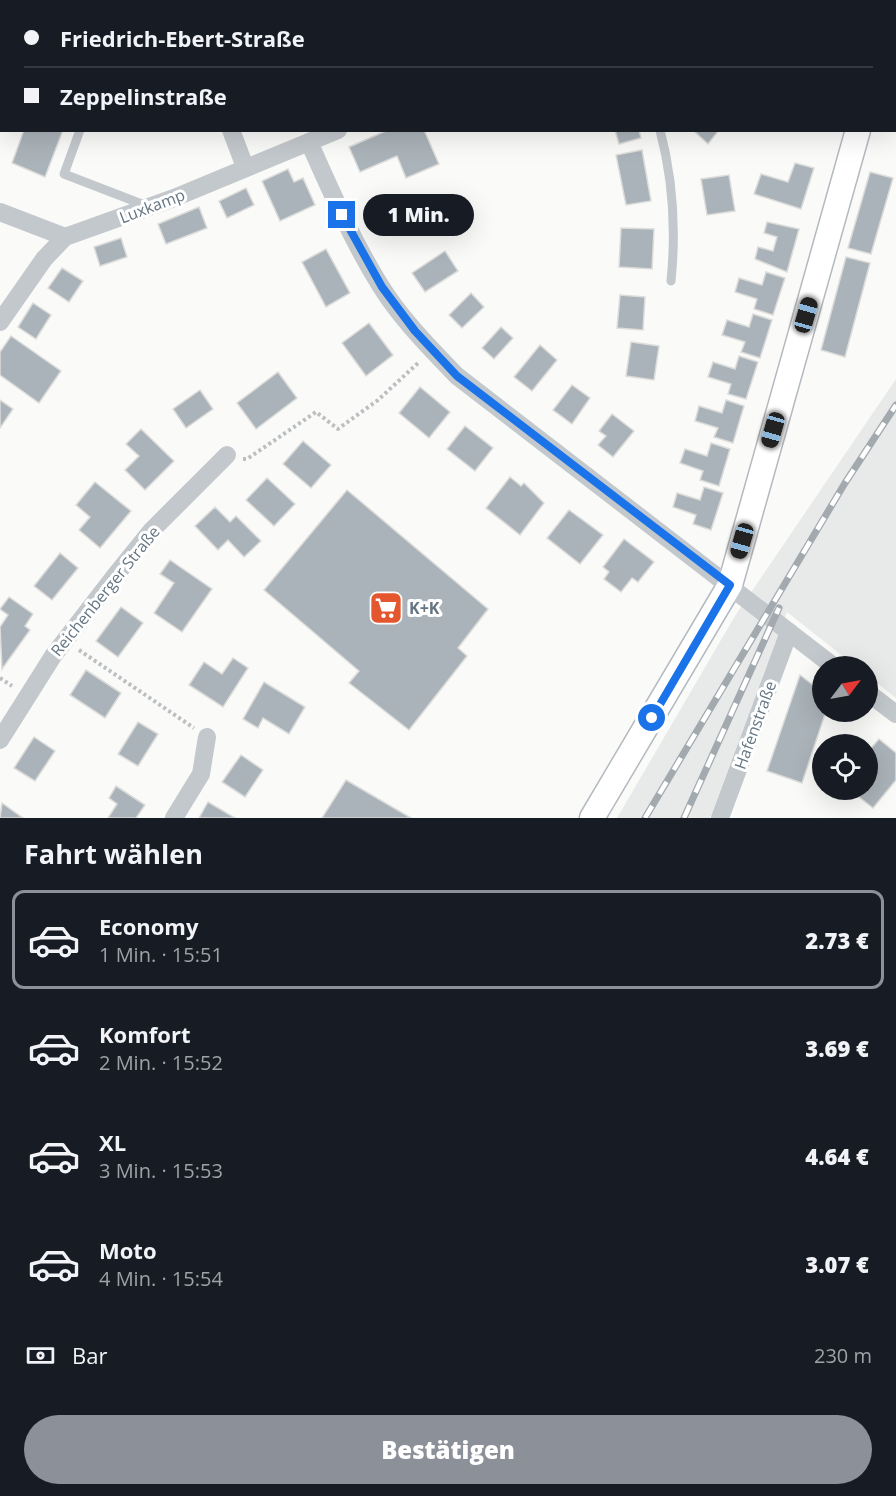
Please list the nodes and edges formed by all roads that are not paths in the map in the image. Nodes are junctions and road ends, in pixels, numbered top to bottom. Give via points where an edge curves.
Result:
1 (79, 132) edge
2 (232, 132) edge
3 (333, 132) edge
4 (661, 132) edge
5 (857, 132) edge
6 (309, 142) junction
7 (245, 167) junction
8 (150, 207) junction
9 (0, 212) edge
10 (65, 237) junction
11 (671, 281) dead end
12 (0, 322) edge
13 (227, 456) road end
14 (730, 585) junction
15 (789, 632) junction
16 (820, 656) edge
17 (878, 700) edge
18 (896, 714) edge
19 (207, 737) road end
20 (0, 741) edge
21 (174, 818) edge
22 (592, 818) edge
23 (720, 818) edge

1 - 8 lane via 64,174
2 - 7 street
3 - 6 street, Luxkamp
4 - 11 lane via 673,207
5 - 14 street
6 - 7 street, Luxkamp
6 - 14 street via 350,233 382,287 432,350 499,410
7 - 8 street, Luxkamp
8 - 10 street, Luxkamp
9 - 10 street
10 - 12 street, Luxkamp via 44,258
13 - 20 street, Reichenberger Straße via 152,530 65,640
14 - 15 street
14 - 22 street
15 - 16 street
15 - 23 street, Hafenstraße
17 - 18 street
19 - 21 street via 201,774

